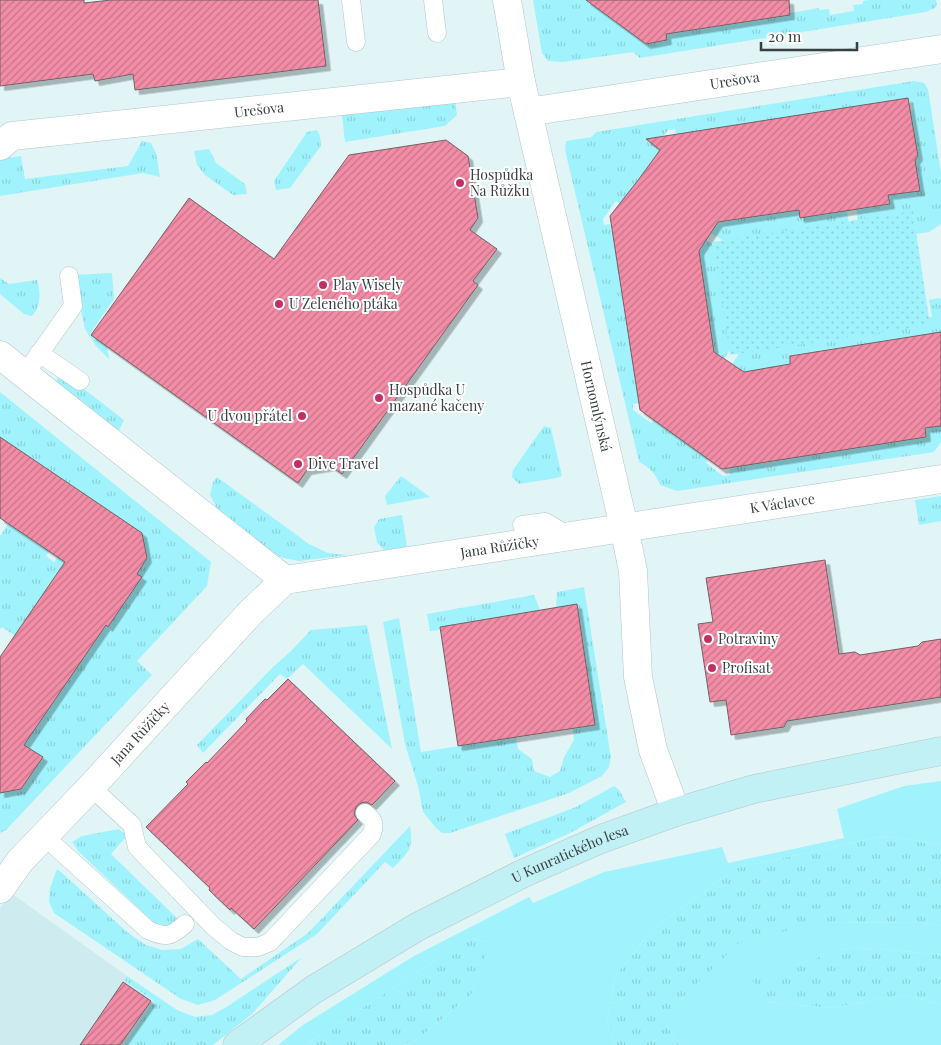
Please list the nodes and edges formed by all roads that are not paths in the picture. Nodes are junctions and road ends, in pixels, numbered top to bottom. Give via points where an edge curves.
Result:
1 (351, 0) edge
2 (433, 0) edge
3 (507, 0) edge
4 (437, 33) dead end
5 (356, 42) dead end
6 (941, 49) edge
7 (521, 82) junction
8 (528, 112) junction
9 (0, 146) edge
10 (69, 276) dead end
11 (0, 355) edge
12 (32, 364) junction
13 (80, 381) dead end
14 (941, 479) edge
15 (522, 525) dead end
16 (624, 528) junction
17 (569, 536) junction
18 (285, 580) junction
19 (941, 751) edge
20 (91, 787) junction
21 (676, 812) junction
22 (365, 813) dead end
23 (44, 836) junction
24 (0, 889) edge
25 (185, 924) dead end
26 (237, 1045) edge

1 - 5 lane
2 - 4 lane
3 - 7 street, Hornomlýnská
6 - 8 street, Urešova
7 - 8 street, Hornomlýnská
7 - 9 street, Urešova via 12,136
8 - 16 street, Hornomlýnská
10 - 12 lane via 73,306
11 - 12 street
12 - 13 lane
12 - 18 street
14 - 16 street, K Václavce
15 - 17 lane via 546,522
16 - 17 street, Jana Růžičky
16 - 21 street, Hornomlýnská via 633,570 638,677 653,750
17 - 18 street, Jana Růžičky
18 - 20 street, Jana Růžičky via 251,612
19 - 21 street, U Kunratického lesa via 754,789
20 - 22 lane via 132,825 137,847 213,926 243,947 258,947 270,942 372,834 372,818
20 - 23 street, Jana Růžičky
21 - 26 street, U Kunratického lesa via 601,839 524,873 417,927 313,990
23 - 24 street, Jana Růžičky
23 - 25 lane via 148,930 161,936 176,932

